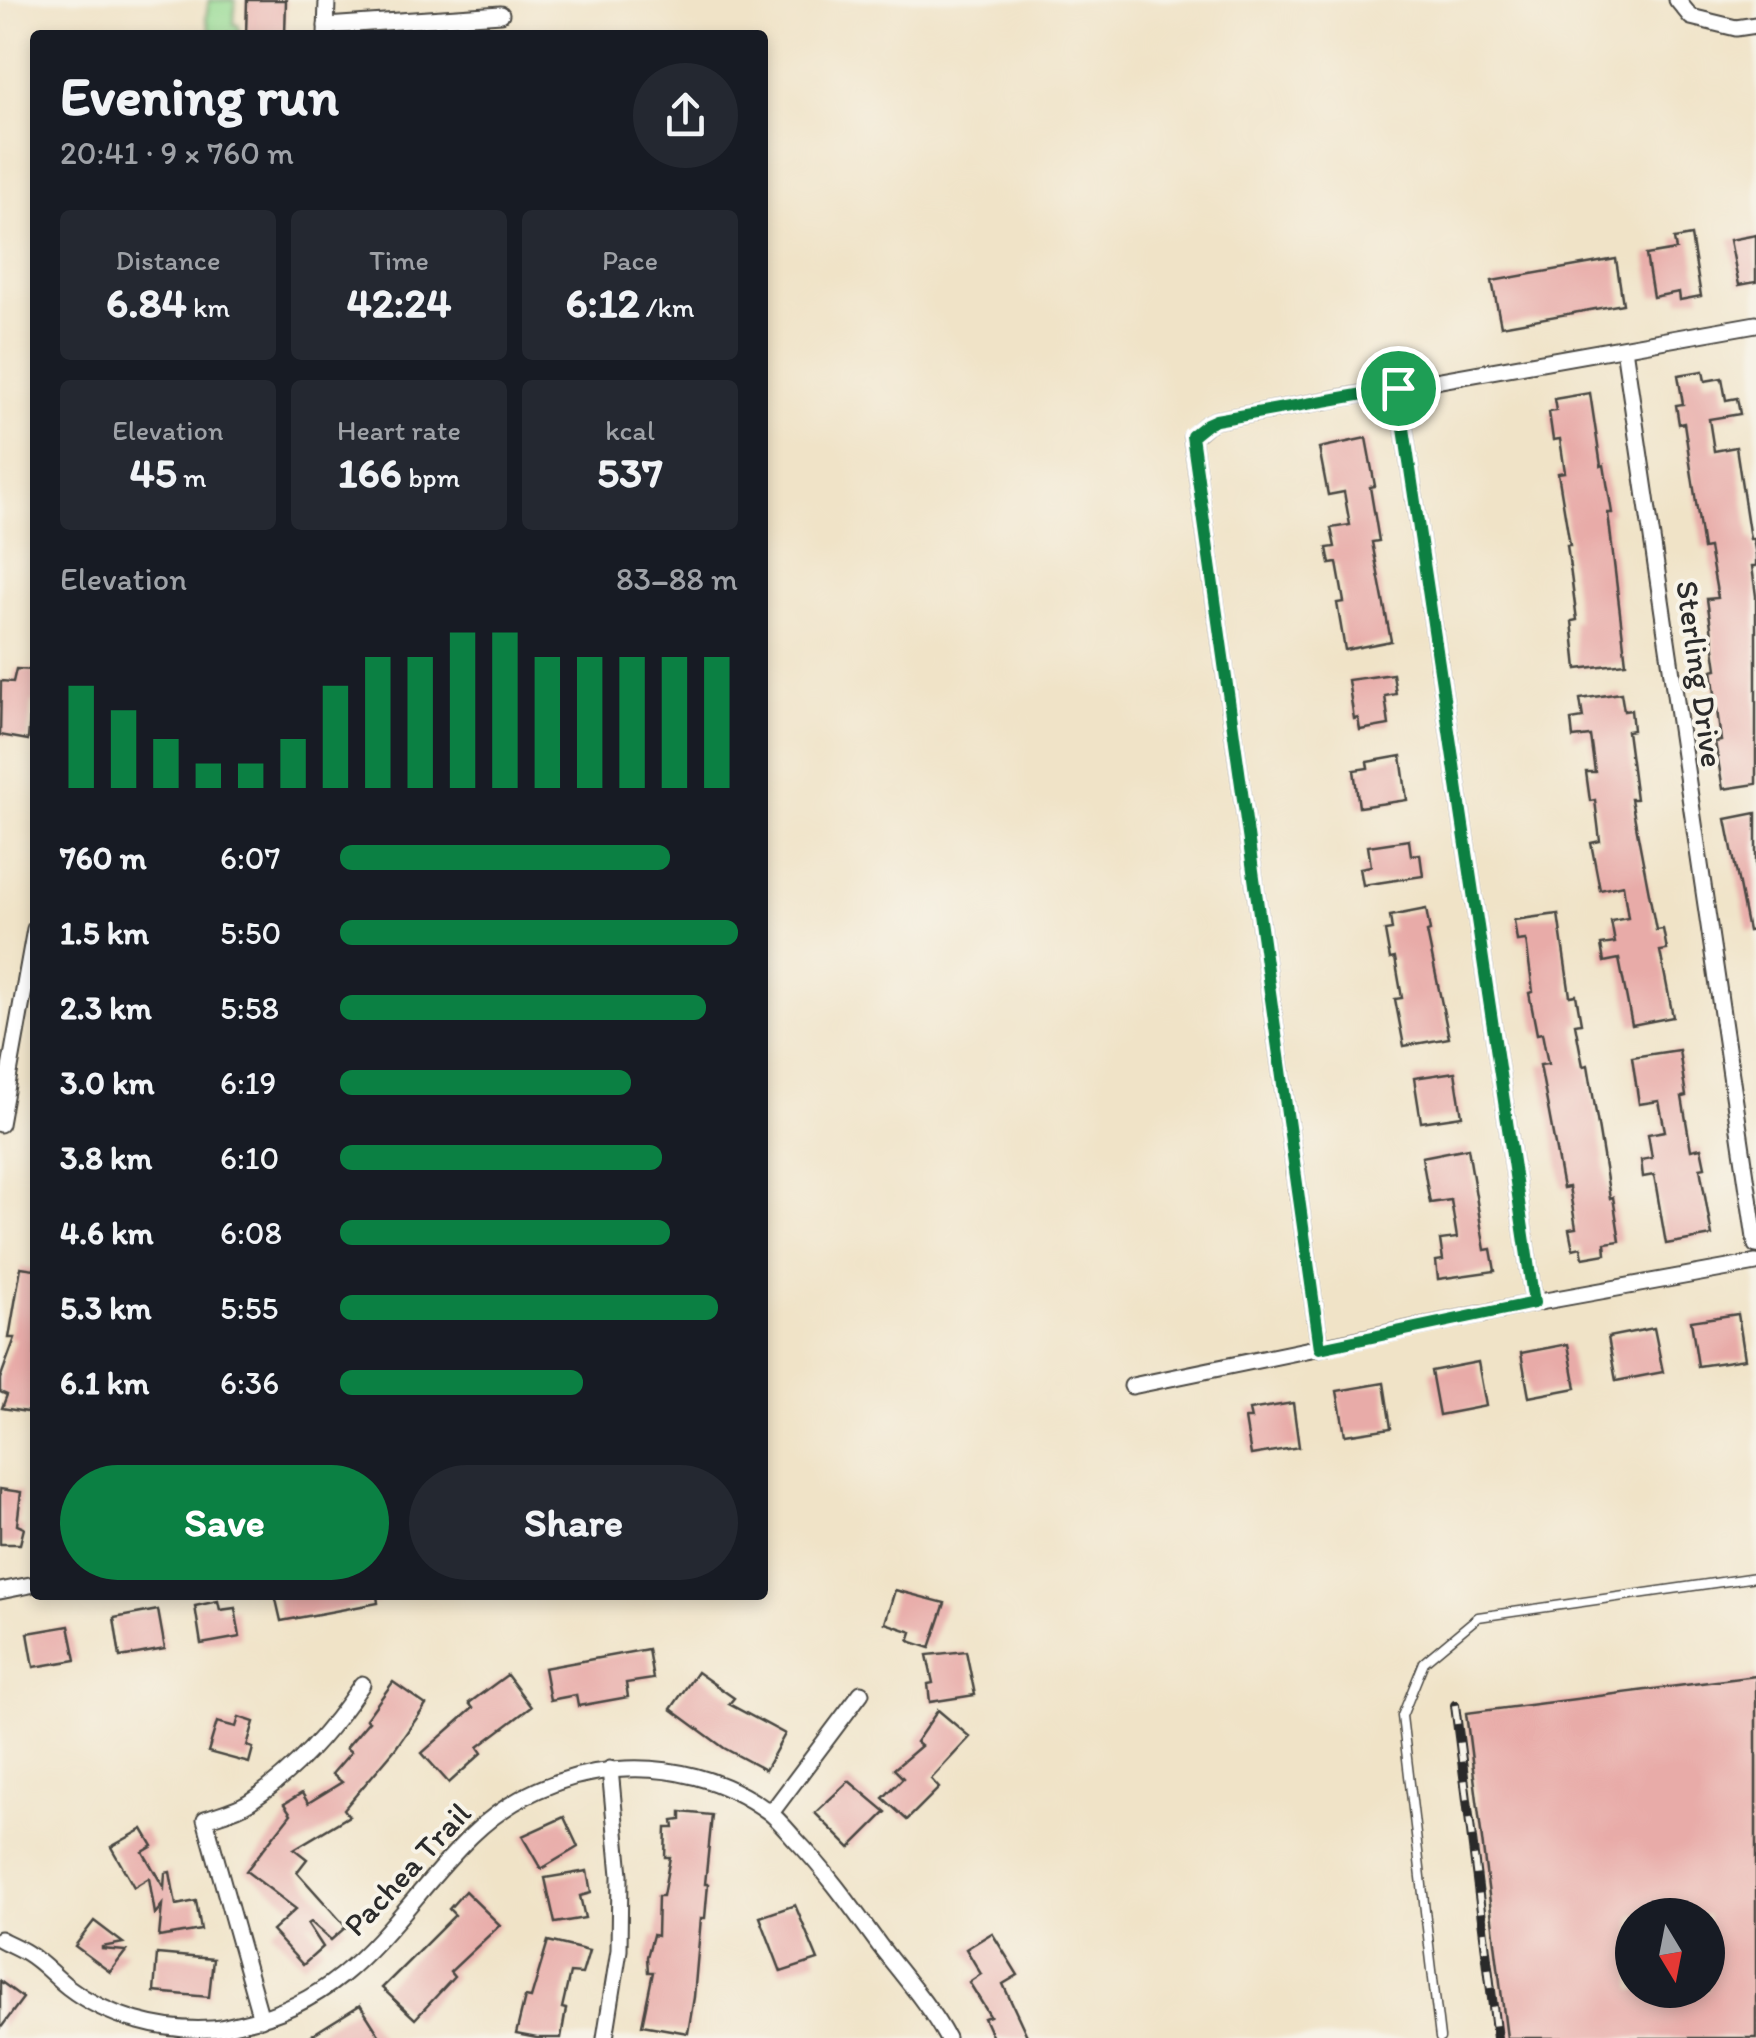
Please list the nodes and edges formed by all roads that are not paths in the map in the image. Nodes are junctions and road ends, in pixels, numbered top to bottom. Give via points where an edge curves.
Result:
1 (327, 0) edge
2 (1676, 0) edge
3 (502, 14) dead end
4 (1756, 25) edge
5 (326, 30) edge
6 (1756, 324) edge
7 (1624, 348) junction
8 (1398, 388) junction
9 (30, 953) edge
10 (4, 1076) edge
11 (0, 1124) edge
12 (1756, 1245) edge
13 (1756, 1264) edge
14 (1534, 1303) junction
15 (1320, 1348) junction
16 (1132, 1386) dead end
17 (1756, 1577) edge
18 (30, 1585) edge
19 (0, 1590) edge
20 (362, 1684) dead end
21 (861, 1692) dead end
22 (610, 1769) junction
23 (771, 1814) junction
24 (0, 1940) edge
25 (261, 2019) junction
26 (605, 2038) edge
27 (946, 2038) edge
28 (1440, 2038) edge

1 - 5 street
2 - 4 street via 1691,16 1736,28
3 - 5 street
6 - 7 street
7 - 8 street
7 - 12 street, Sterling Drive
8 - 14 street
8 - 15 street via 1216,420 1192,436
9 - 10 street
10 - 11 street
13 - 14 street
14 - 15 street
15 - 16 street
17 - 28 lane via 1478,1617 1424,1662 1402,1716
18 - 19 street
20 - 25 street via 298,1762 246,1804 206,1819
21 - 23 street
22 - 23 street, Pachea Trail via 668,1769 728,1786
22 - 25 street, Pachea Trail via 551,1784 510,1804 471,1836 336,1982
22 - 26 street via 619,1950
23 - 27 street, Pachea Trail via 822,1866
24 - 25 street, Pachea Trail via 112,2012 212,2030

